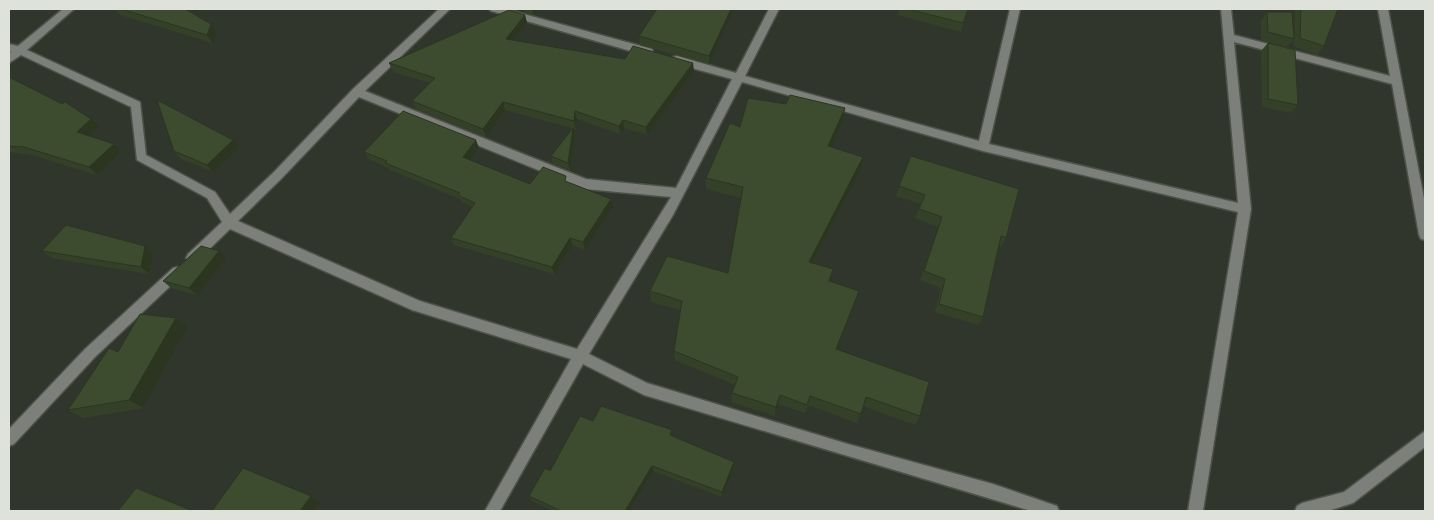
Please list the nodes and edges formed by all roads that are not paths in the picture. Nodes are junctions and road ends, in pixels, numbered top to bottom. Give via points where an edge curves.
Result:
1 (69, 9) edge
2 (445, 9) edge
3 (494, 9) edge
4 (774, 9) edge
5 (1015, 9) edge
6 (1226, 9) edge
7 (1383, 9) edge
8 (1229, 36) junction
9 (14, 49) edge
10 (9, 59) edge
11 (737, 76) junction
12 (1395, 80) junction
13 (357, 92) junction
14 (983, 147) junction
15 (679, 193) junction
16 (1245, 209) junction
17 (229, 223) junction
18 (1425, 235) edge
19 (580, 356) junction
20 (1425, 438) edge
21 (9, 439) edge
22 (492, 511) edge
23 (1052, 511) edge
24 (1195, 511) edge
25 (1302, 511) edge

1 - 9 street
2 - 13 street
3 - 11 street
4 - 11 street
5 - 14 street
6 - 8 street
7 - 12 street
8 - 12 street
8 - 16 street
9 - 10 street
9 - 17 street via 136,105 141,157 211,195
11 - 14 street
11 - 15 street
12 - 18 street
13 - 15 street via 585,184
13 - 17 street
14 - 16 street
15 - 19 street
16 - 24 street
17 - 19 street via 417,306
17 - 21 street via 90,353
19 - 22 street
19 - 23 street via 644,389 994,491
20 - 25 street via 1348,498

